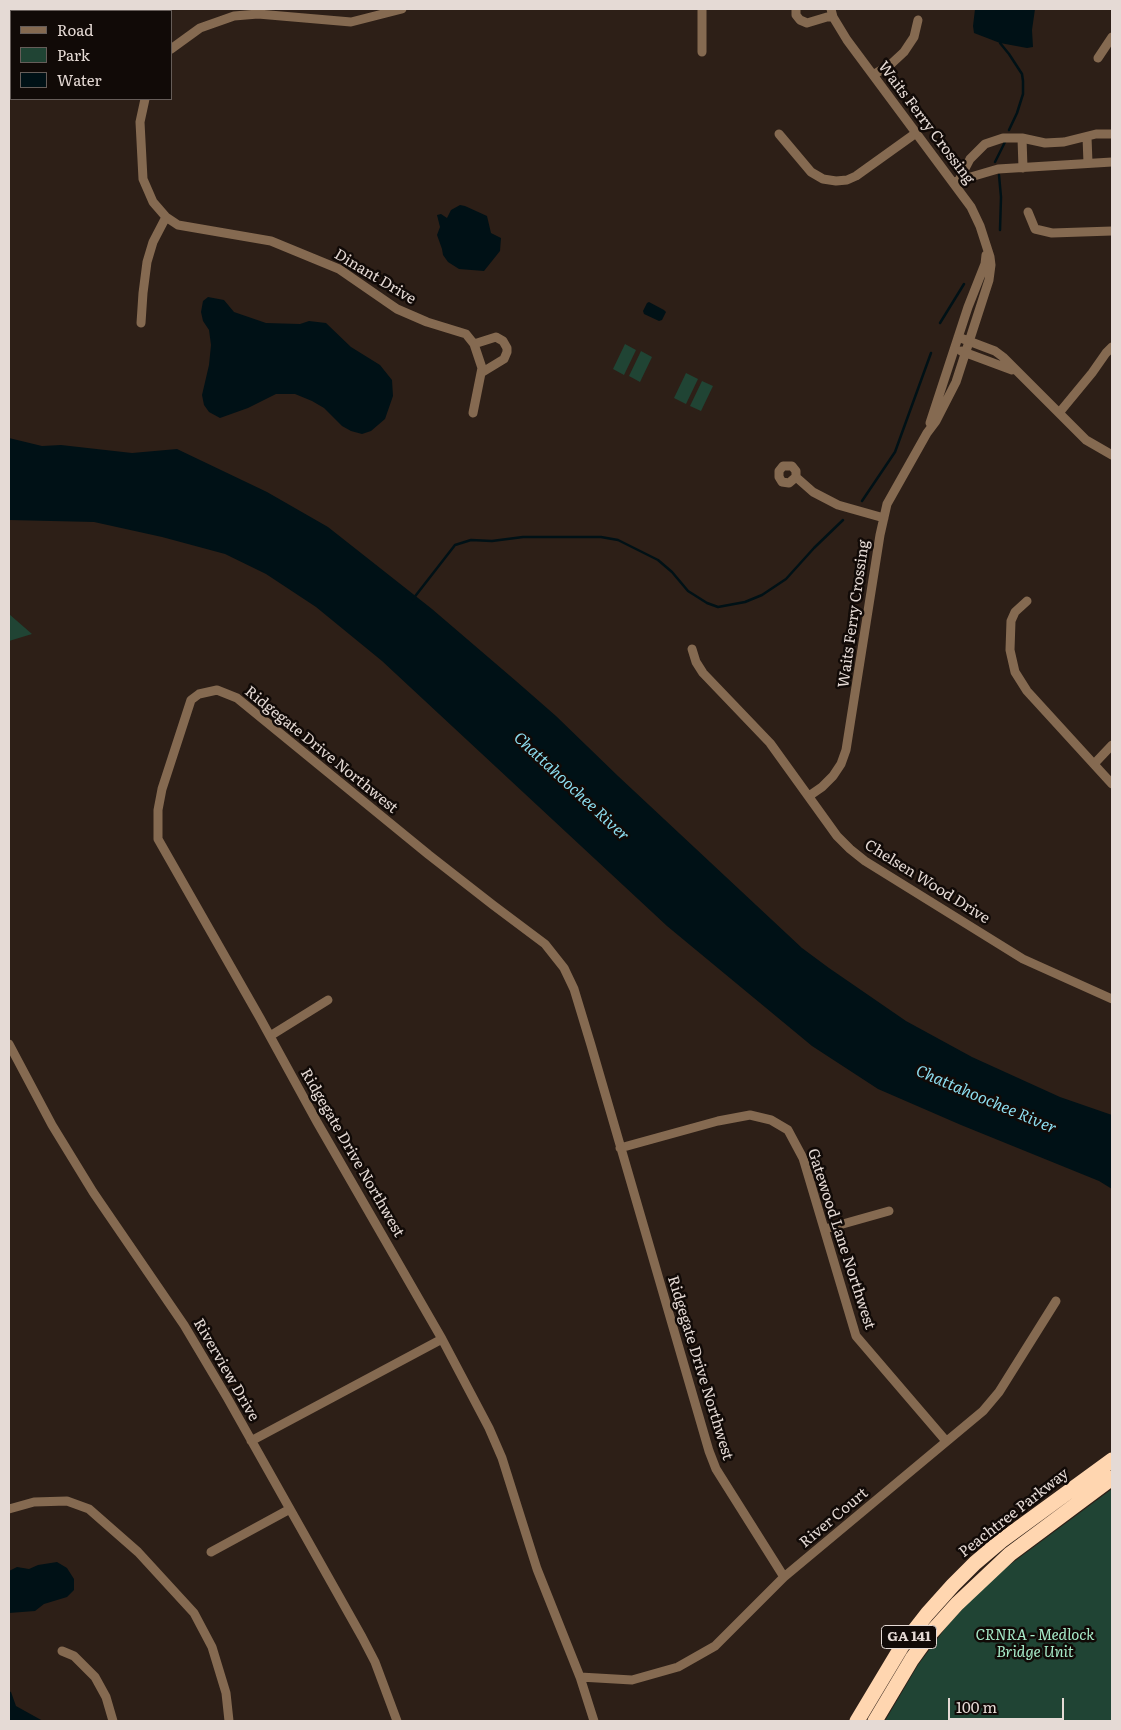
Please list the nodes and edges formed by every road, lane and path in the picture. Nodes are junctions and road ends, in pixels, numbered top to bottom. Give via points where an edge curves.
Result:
1 (402, 9) edge
2 (702, 9) edge
3 (796, 9) edge
4 (832, 13) edge
5 (918, 20) dead end
6 (1112, 37) edge
7 (172, 45) edge
8 (702, 52) dead end
9 (1098, 58) dead end
10 (873, 75) junction
11 (145, 100) edge
12 (916, 133) junction
13 (779, 134) dead end
14 (1112, 134) edge
15 (1087, 137) junction
16 (1022, 138) junction
17 (1112, 162) edge
18 (1088, 163) junction
19 (1023, 168) junction
20 (957, 181) junction
21 (1028, 212) dead end
22 (166, 217) junction
23 (1112, 231) edge
24 (987, 251) junction
25 (142, 323) dead end
26 (958, 337) junction
27 (969, 341) junction
28 (474, 344) junction
29 (1112, 347) edge
30 (954, 349) junction
31 (966, 352) junction
32 (1017, 372) junction
33 (481, 373) junction
34 (473, 413) dead end
35 (1059, 413) junction
36 (927, 432) junction
37 (1112, 455) edge
38 (796, 477) dead end
39 (884, 518) junction
40 (1027, 601) dead end
41 (692, 649) dead end
42 (1112, 745) edge
43 (1094, 764) junction
44 (1112, 784) edge
45 (809, 796) junction
46 (1112, 999) edge
47 (328, 1000) dead end
48 (270, 1036) junction
49 (9, 1044) edge
50 (620, 1148) junction
51 (889, 1212) dead end
52 (825, 1229) junction
53 (1056, 1301) dead end
54 (442, 1339) junction
55 (251, 1441) junction
56 (946, 1441) junction
57 (1112, 1460) edge
58 (1112, 1478) edge
59 (9, 1509) edge
60 (290, 1509) junction
61 (211, 1552) dead end
62 (784, 1577) junction
63 (62, 1651) dead end
64 (580, 1677) junction
65 (113, 1721) edge
66 (229, 1721) edge
67 (398, 1721) edge
68 (594, 1721) edge
69 (857, 1721) edge
70 (875, 1721) edge

1 - 7 street via 351,22 258,14 234,16 200,28
2 - 8 street
3 - 4 street, Waits Ferry Crossing via 800,20 807,23
4 - 10 street, Waits Ferry Crossing
5 - 10 street via 914,37 904,52
6 - 9 street
10 - 12 street, Waits Ferry Crossing
11 - 22 street via 140,122 142,179
12 - 13 street via 856,176 836,181 823,179 811,172
12 - 20 street, Waits Ferry Crossing
14 - 15 street
15 - 16 street via 1045,143
15 - 18 street
16 - 19 street
16 - 20 street via 1003,138 985,144 970,159
17 - 18 street
18 - 19 street
19 - 20 street via 998,169
20 - 24 street, Waits Ferry Crossing via 980,226
21 - 23 street via 1036,229 1052,232
22 - 25 street via 146,262
22 - 28 street, Dinant Drive via 178,225 271,241 308,256 339,269 397,309 466,334
24 - 26 street, Waits Ferry Crossing
24 - 27 street, Waits Ferry Crossing via 991,265 989,280
26 - 27 street
26 - 30 street, Waits Ferry Crossing
27 - 31 street, Waits Ferry Crossing
27 - 32 street via 995,351
28 - 33 street
28 - 33 street via 496,337 507,348 504,359
29 - 35 street
30 - 31 street
30 - 36 street, Waits Ferry Crossing
31 - 32 street
31 - 36 street, Waits Ferry Crossing via 950,394
32 - 35 street
33 - 34 street
35 - 37 street via 1086,440
36 - 39 street, Waits Ferry Crossing via 887,504
38 - 39 street via 813,492 838,505
39 - 45 street, Waits Ferry Crossing via 846,750 833,776
40 - 43 street via 1011,621 1010,650 1015,672 1027,691
41 - 45 street, Chelsen Wood Drive via 703,673 770,743
42 - 43 street
43 - 44 street
45 - 46 street, Chelsen Wood Drive via 837,836 865,861 1023,959
47 - 48 street
48 - 50 street, Ridgegate Drive Northwest via 158,839 162,789 191,700 199,694 217,690 237,698 414,843 545,944 564,968 574,989
48 - 54 street, Ridgegate Drive Northwest
49 - 55 street, Riverview Drive via 52,1125 93,1192 184,1325
50 - 52 street, Gatewood Lane Northwest via 736,1116 750,1115 771,1120 788,1130 803,1158
50 - 62 street, Ridgegate Drive Northwest via 716,1469
51 - 52 street
52 - 56 street, Gatewood Lane Northwest via 856,1336
53 - 56 street, River Court via 999,1392 983,1411
54 - 55 street
54 - 64 street, Ridgegate Drive Northwest via 502,1458 537,1569
55 - 60 street, Riverview Drive
56 - 62 street, River Court
57 - 69 highway, Peachtree Parkway / GA 141 via 1001,1541 953,1585 902,1646
58 - 70 highway, Peachtree Parkway / GA 141 via 1010,1554 957,1604 912,1659
59 - 66 street via 34,1502 67,1501 89,1509 138,1552 194,1614 212,1647 226,1693
60 - 61 street
60 - 67 street, Riverview Drive via 362,1637
62 - 64 street, River Court via 715,1646 678,1667 632,1680
63 - 65 street via 74,1656 95,1677 106,1697
64 - 68 street, Ridgegate Drive Northwest

